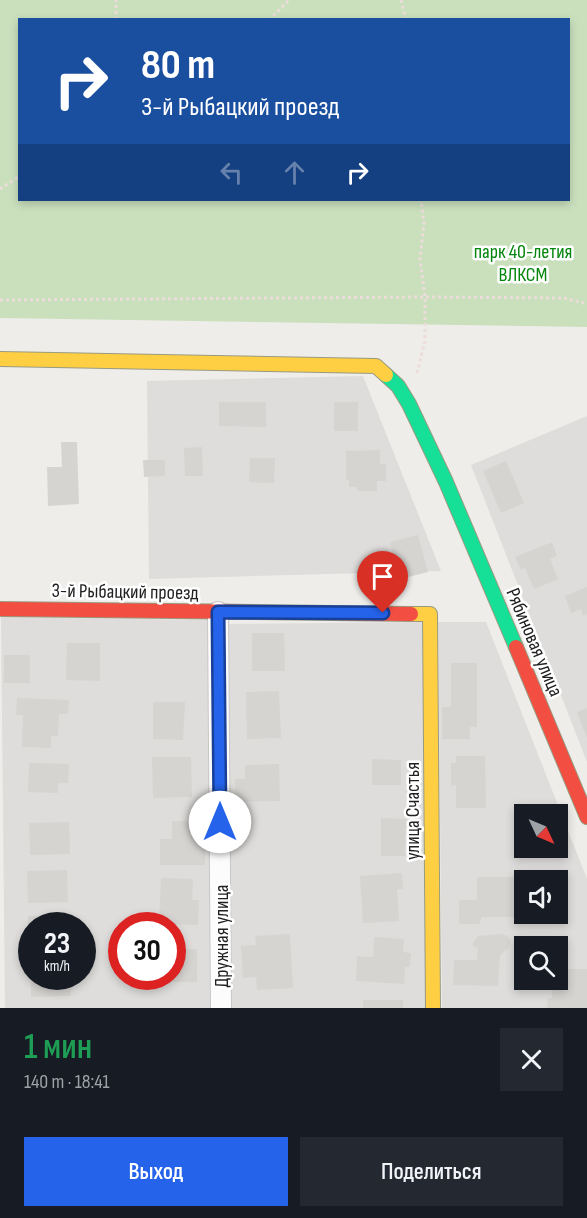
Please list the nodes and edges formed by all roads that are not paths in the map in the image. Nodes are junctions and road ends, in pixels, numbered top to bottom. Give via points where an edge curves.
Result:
1 (0, 359) edge
2 (0, 609) edge
3 (218, 612) junction
4 (430, 614) joint
5 (585, 807) edge
6 (221, 1008) edge
7 (433, 1008) edge

1 - 5 street, Рябиновая улица via 376,366 398,386 410,404
2 - 3 street, 3-й Рыбацкий проезд
3 - 4 street, 3-й Рыбацкий проезд
3 - 6 street, Дружная улица
4 - 7 street, улица Счастья

